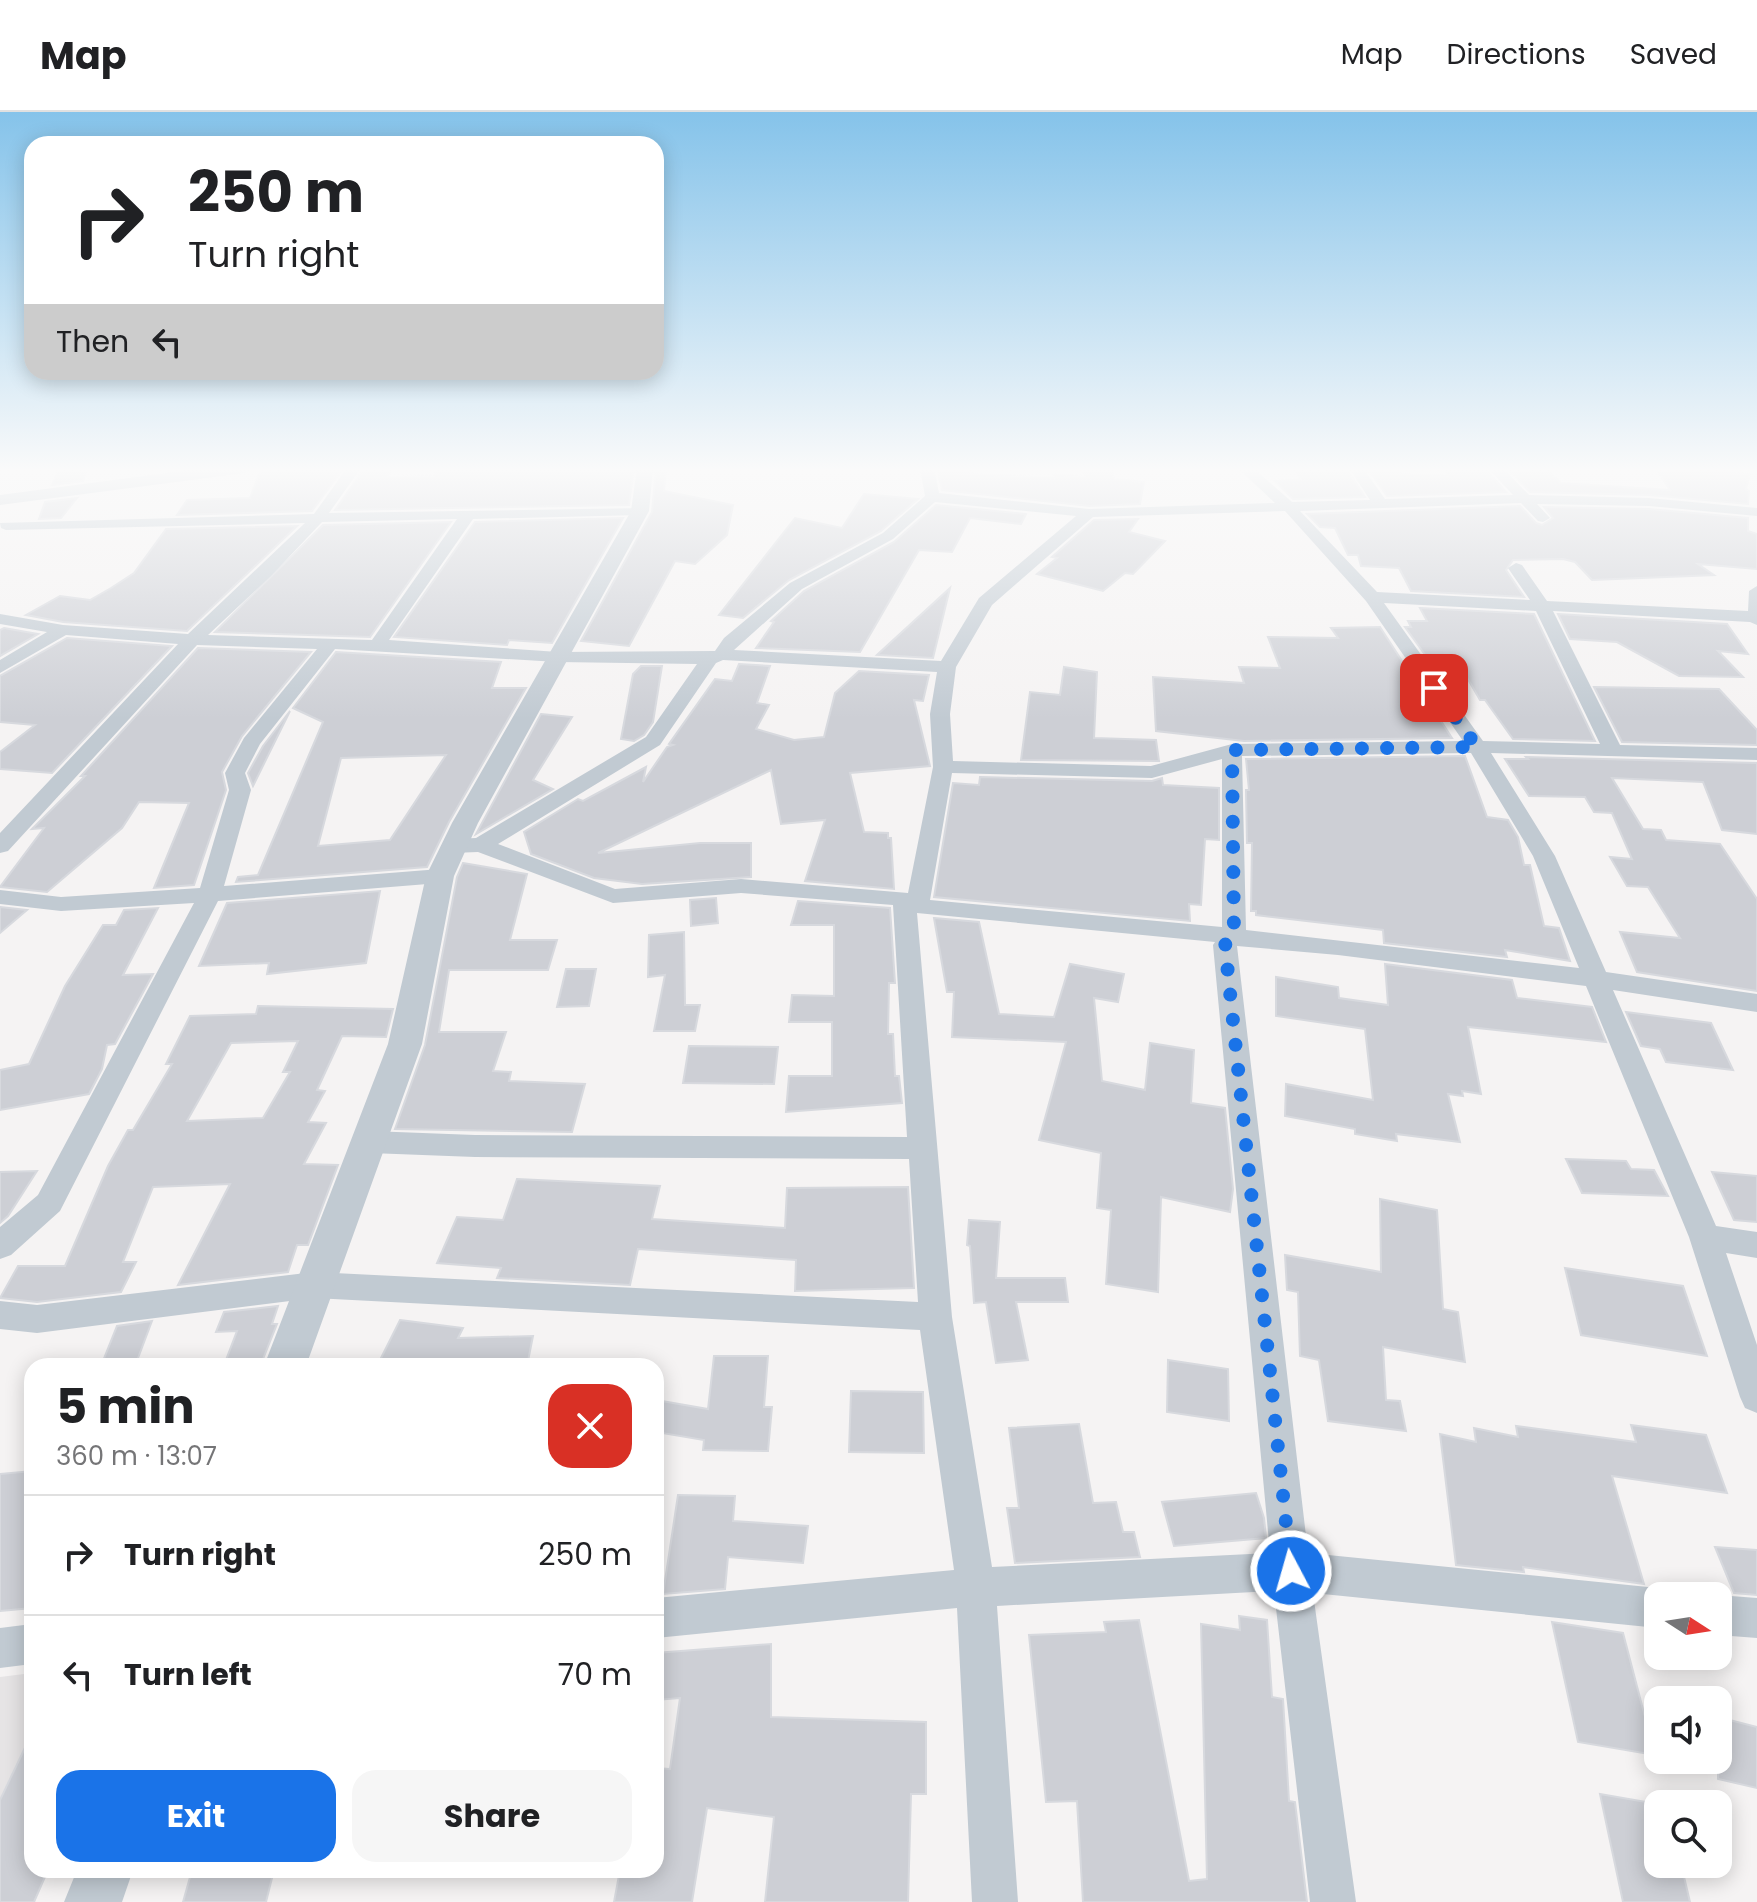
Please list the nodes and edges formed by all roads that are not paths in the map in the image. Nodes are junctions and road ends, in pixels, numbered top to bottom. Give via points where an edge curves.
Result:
1 (286, 552) edge
2 (442, 552) edge
3 (617, 552) edge
4 (859, 552) edge
5 (1044, 552) edge
6 (1330, 552) edge
7 (1516, 568) dead end
8 (1757, 591) edge
9 (1372, 597) junction
10 (1542, 606) junction
11 (1757, 618) edge
12 (0, 619) edge
13 (63, 630) junction
14 (192, 640) junction
15 (331, 643) junction
16 (377, 645) junction
17 (558, 657) junction
18 (716, 657) junction
19 (947, 667) junction
20 (0, 668) edge
21 (1477, 747) junction
22 (1232, 750) junction
23 (1613, 750) junction
24 (1757, 754) edge
25 (943, 767) junction
26 (0, 846) edge
27 (467, 846) junction
28 (440, 876) junction
29 (209, 896) junction
30 (0, 897) edge
31 (911, 903) junction
32 (1234, 934) junction
33 (1597, 977) junction
34 (1757, 1003) edge
35 (370, 1142) junction
36 (922, 1148) junction
37 (1705, 1237) junction
38 (1757, 1245) edge
39 (0, 1246) edge
40 (314, 1285) junction
41 (0, 1315) edge
42 (935, 1317) junction
43 (288, 1358) edge
44 (1757, 1397) edge
45 (1291, 1571) junction
46 (976, 1587) junction
47 (1644, 1607) edge
48 (1732, 1616) edge
49 (664, 1617) edge
50 (1757, 1618) edge
51 (24, 1645) edge
52 (0, 1648) edge
53 (102, 1878) edge
54 (93, 1902) edge
55 (995, 1902) edge
56 (1333, 1902) edge

1 - 14 street
2 - 16 street
3 - 17 street
4 - 18 street via 796,586
5 - 19 street via 985,602
6 - 9 street
7 - 10 street
8 - 11 street
9 - 10 street
9 - 21 street
10 - 11 street
10 - 23 street
12 - 13 street
13 - 14 street
13 - 20 street
14 - 15 street
14 - 26 street
15 - 16 street
15 - 29 street via 251,742 235,773 240,790
16 - 17 street
17 - 18 street
17 - 27 street
18 - 19 street
18 - 27 street via 653,741
19 - 25 street via 940,714
21 - 22 street
21 - 23 street
21 - 33 street via 1544,856
22 - 25 street via 1152,772
22 - 32 street
23 - 24 street
25 - 31 street
27 - 28 street
27 - 31 street via 613,896 741,886
28 - 29 street
28 - 35 street via 405,1044
29 - 30 street via 61,904
29 - 39 street via 49,1203
31 - 32 street
31 - 36 street
32 - 33 street
32 - 45 street via 1225,945
33 - 34 street
33 - 37 street
35 - 36 street
35 - 40 street
36 - 42 street
37 - 38 street
37 - 44 street
40 - 41 street via 37,1319
40 - 42 street
40 - 43 street
42 - 46 street
45 - 46 street
45 - 47 street
45 - 56 street
46 - 49 street
46 - 55 street
48 - 50 street
51 - 52 street
53 - 54 street

